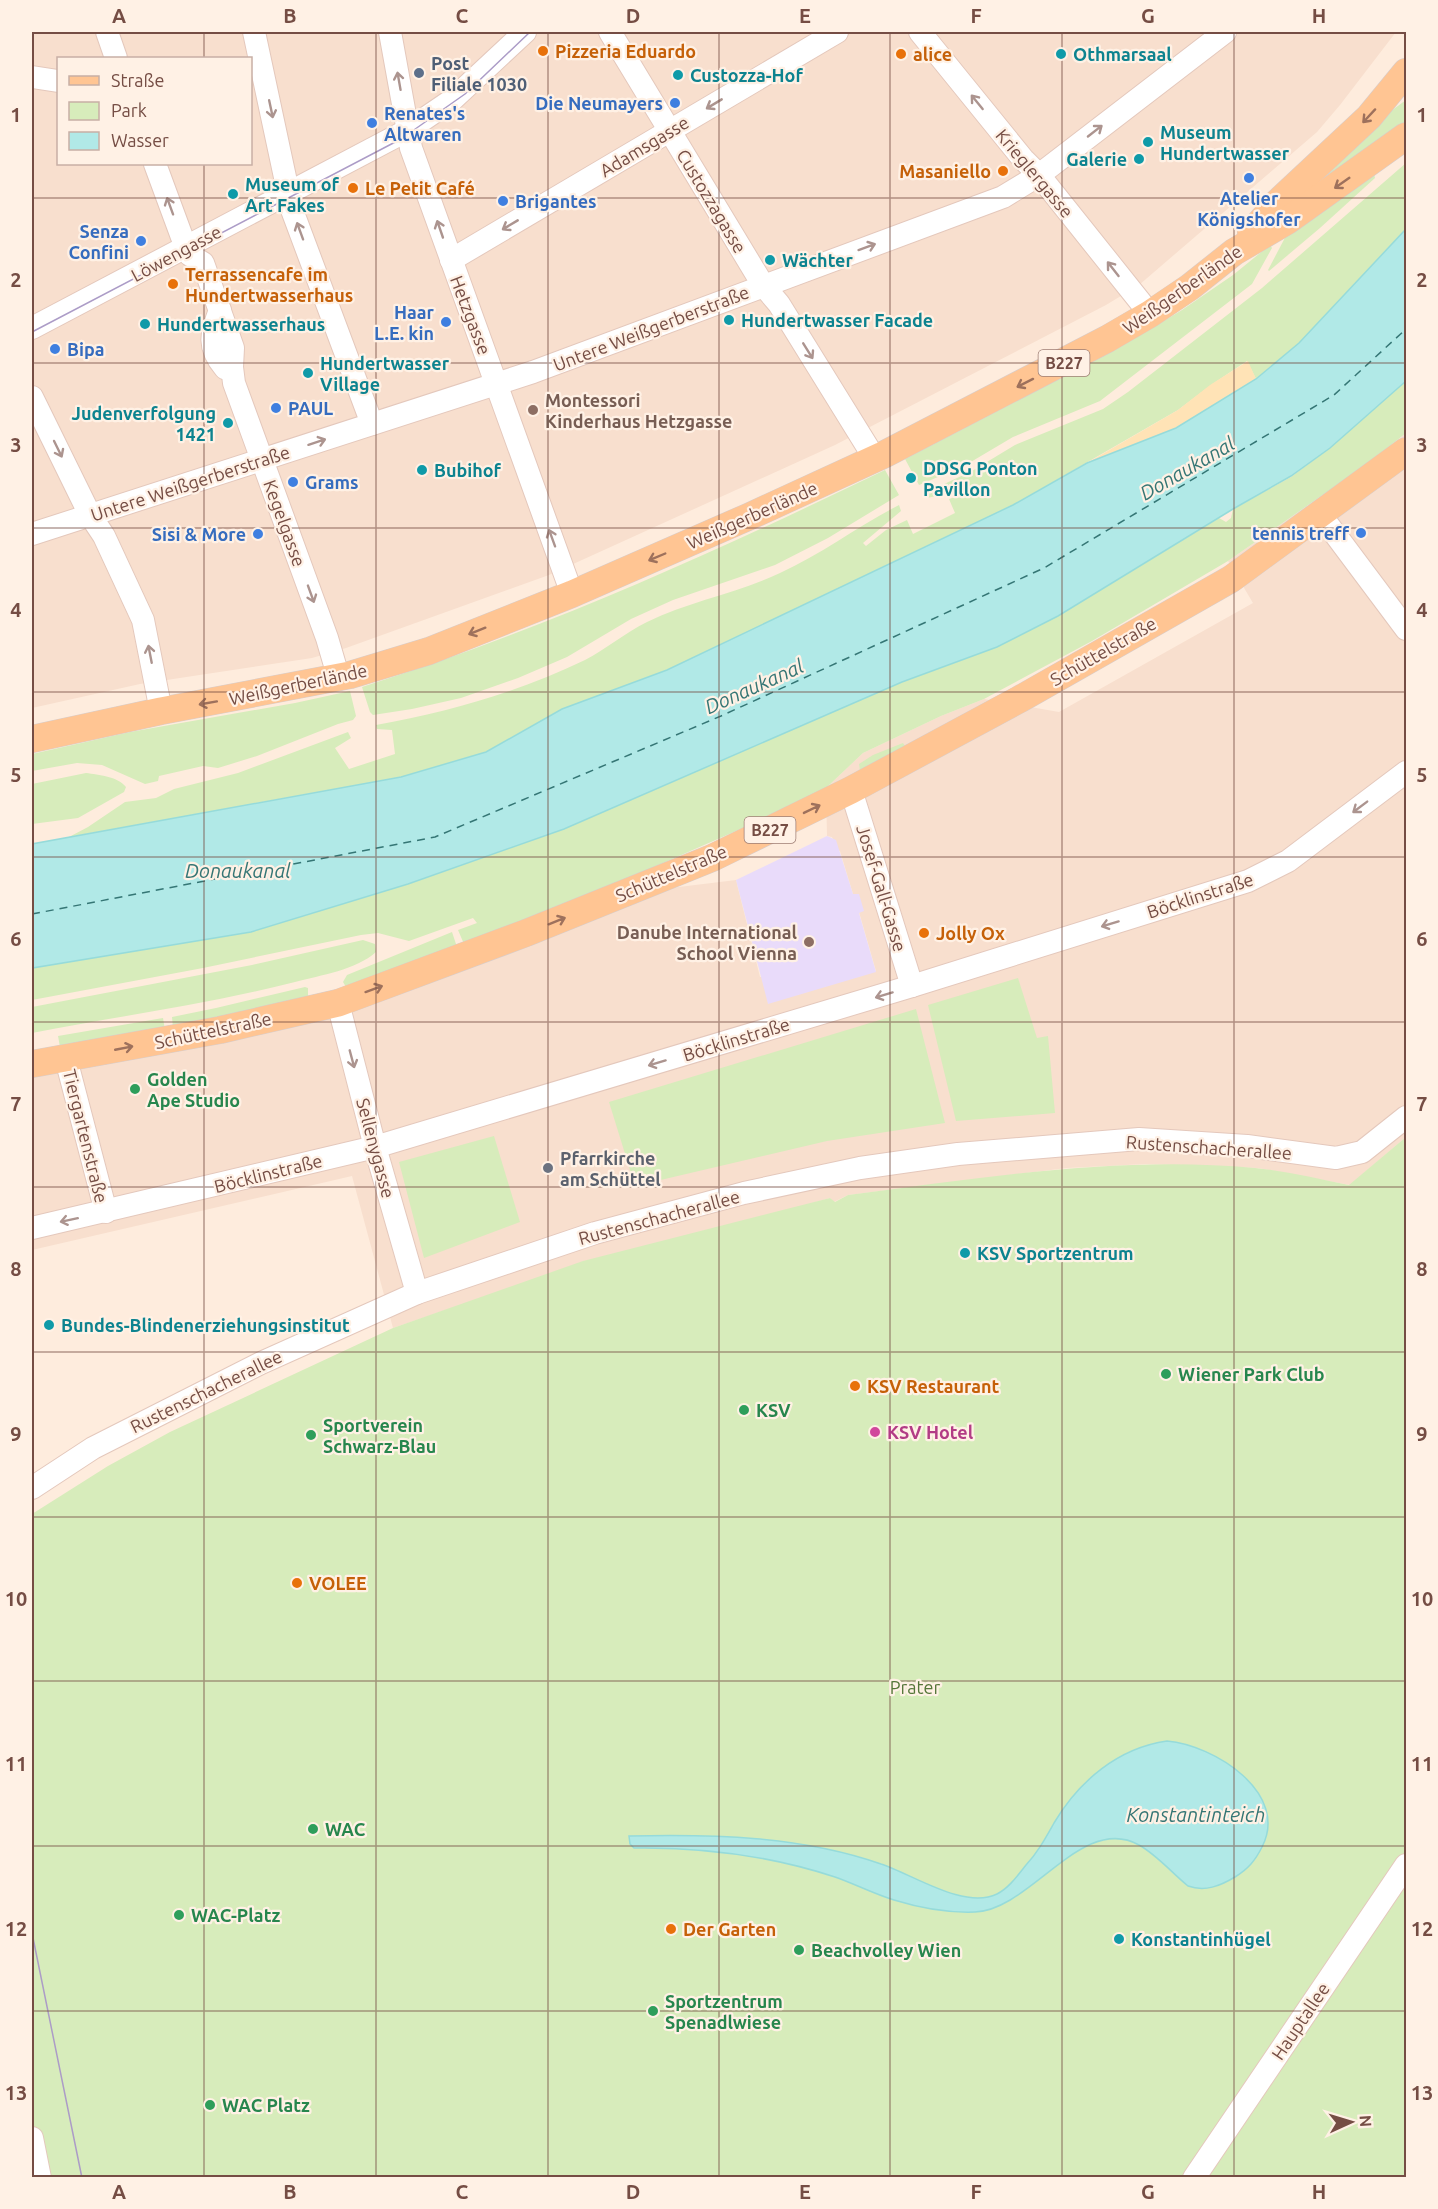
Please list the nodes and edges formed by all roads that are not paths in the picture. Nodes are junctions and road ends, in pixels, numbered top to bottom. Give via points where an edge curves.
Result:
1 (107, 32) edge
2 (255, 32) edge
3 (390, 32) edge
4 (525, 32) edge
5 (610, 32) edge
6 (837, 32) edge
7 (920, 32) edge
8 (1225, 32) edge
9 (116, 57) edge
10 (1407, 72) edge
11 (32, 77) edge
12 (258, 79) edge
13 (57, 81) edge
14 (408, 130) junction
15 (670, 130) junction
16 (1407, 136) edge
17 (155, 165) edge
18 (1039, 175) junction
19 (289, 194) junction
20 (186, 248) junction
21 (1234, 252) junction
22 (451, 260) junction
23 (763, 285) junction
24 (1150, 314) junction
25 (32, 328) edge
26 (497, 382) junction
27 (32, 397) edge
28 (372, 424) junction
29 (1407, 450) edge
30 (875, 459) junction
31 (261, 461) junction
32 (1320, 514) junction
33 (90, 515) junction
34 (32, 534) edge
35 (572, 594) junction
36 (1407, 629) edge
37 (339, 679) junction
38 (161, 711) junction
39 (32, 739) edge
40 (1407, 772) edge
41 (851, 790) junction
42 (912, 986) junction
43 (338, 1003) junction
44 (66, 1059) junction
45 (32, 1064) edge
46 (1407, 1117) edge
47 (375, 1147) junction
48 (105, 1212) junction
49 (32, 1228) edge
50 (417, 1293) junction
51 (32, 1488) edge
52 (1407, 1864) edge
53 (32, 2138) edge
54 (40, 2178) edge
55 (1194, 2178) edge

1 - 9 street
2 - 12 street
14 -> 3 street, Hetzgasse
4 - 14 street, Löwengasse via 452,100
5 - 15 street, Custozzagasse
6 -> 15 street, Adamsgasse
18 -> 7 street, Krieglergasse
18 -> 8 street, Untere Weißgerberstraße
10 -> 21 main road, B227 via 1369,117 1278,202
11 - 13 street
12 -> 19 street
14 - 19 street, Löwengasse
22 -> 14 street, Hetzgasse
15 -> 22 street, Adamsgasse
15 - 23 street, Custozzagasse
16 -> 21 main road, Weißgerberlände / B227 via 1287,221
20 -> 17 street, Kegelgasse
23 -> 18 street, Untere Weißgerberstraße via 1003,197
24 -> 18 street, Krieglergasse
19 - 20 street, Löwengasse
28 -> 19 street
20 - 25 street, Löwengasse
20 - 31 street, Kegelgasse via 203,263 220,310 233,348 233,375
21 - 24 main road, Weißgerberlände / B227
22 - 26 street, Hetzgasse
23 - 26 street, Untere Weißgerberstraße
23 -> 30 street, Custozzagasse via 779,304
24 -> 30 main road, Weißgerberlände / B227 via 1049,371
26 - 28 street, Untere Weißgerberstraße
35 -> 26 street, Hetzgasse
27 -> 33 street
31 -> 28 street, Untere Weißgerberstraße
29 - 32 main road, Schüttelstraße / B227
30 -> 35 main road, Weißgerberlände / B227
31 - 33 street, Untere Weißgerberstraße
31 -> 37 street, Kegelgasse
32 - 36 street
32 - 41 main road, Schüttelstraße / B227 via 1231,579
33 - 34 street, Untere Weißgerberstraße
38 -> 33 street via 143,620 104,536
35 -> 37 main road, Weißgerberlände / B227 via 429,651
37 -> 38 main road, Weißgerberlände / B227
38 - 39 main road, Weißgerberlände / B227
40 -> 42 street, Böcklinstraße via 1287,861 1248,881
41 - 42 street, Josef-Gall-Gasse
43 -> 41 main road, Schüttelstraße / B227 via 712,858
42 -> 47 street, Böcklinstraße
44 -> 43 main road, Schüttelstraße / B227
43 -> 47 street, Sellenygasse
44 - 45 main road, Schüttelstraße / B227
44 - 48 street, Tiergartenstraße
46 - 50 street, Rustenschacherallee via 1362,1152 1336,1158 1247,1146 1139,1139 958,1154 860,1168 744,1193 594,1233
47 - 48 street, Böcklinstraße
47 - 50 street, Sellenygasse
48 -> 49 street, Böcklinstraße
50 - 51 street, Rustenschacherallee via 261,1363 129,1429
52 - 55 street, Hauptallee
53 - 54 street

